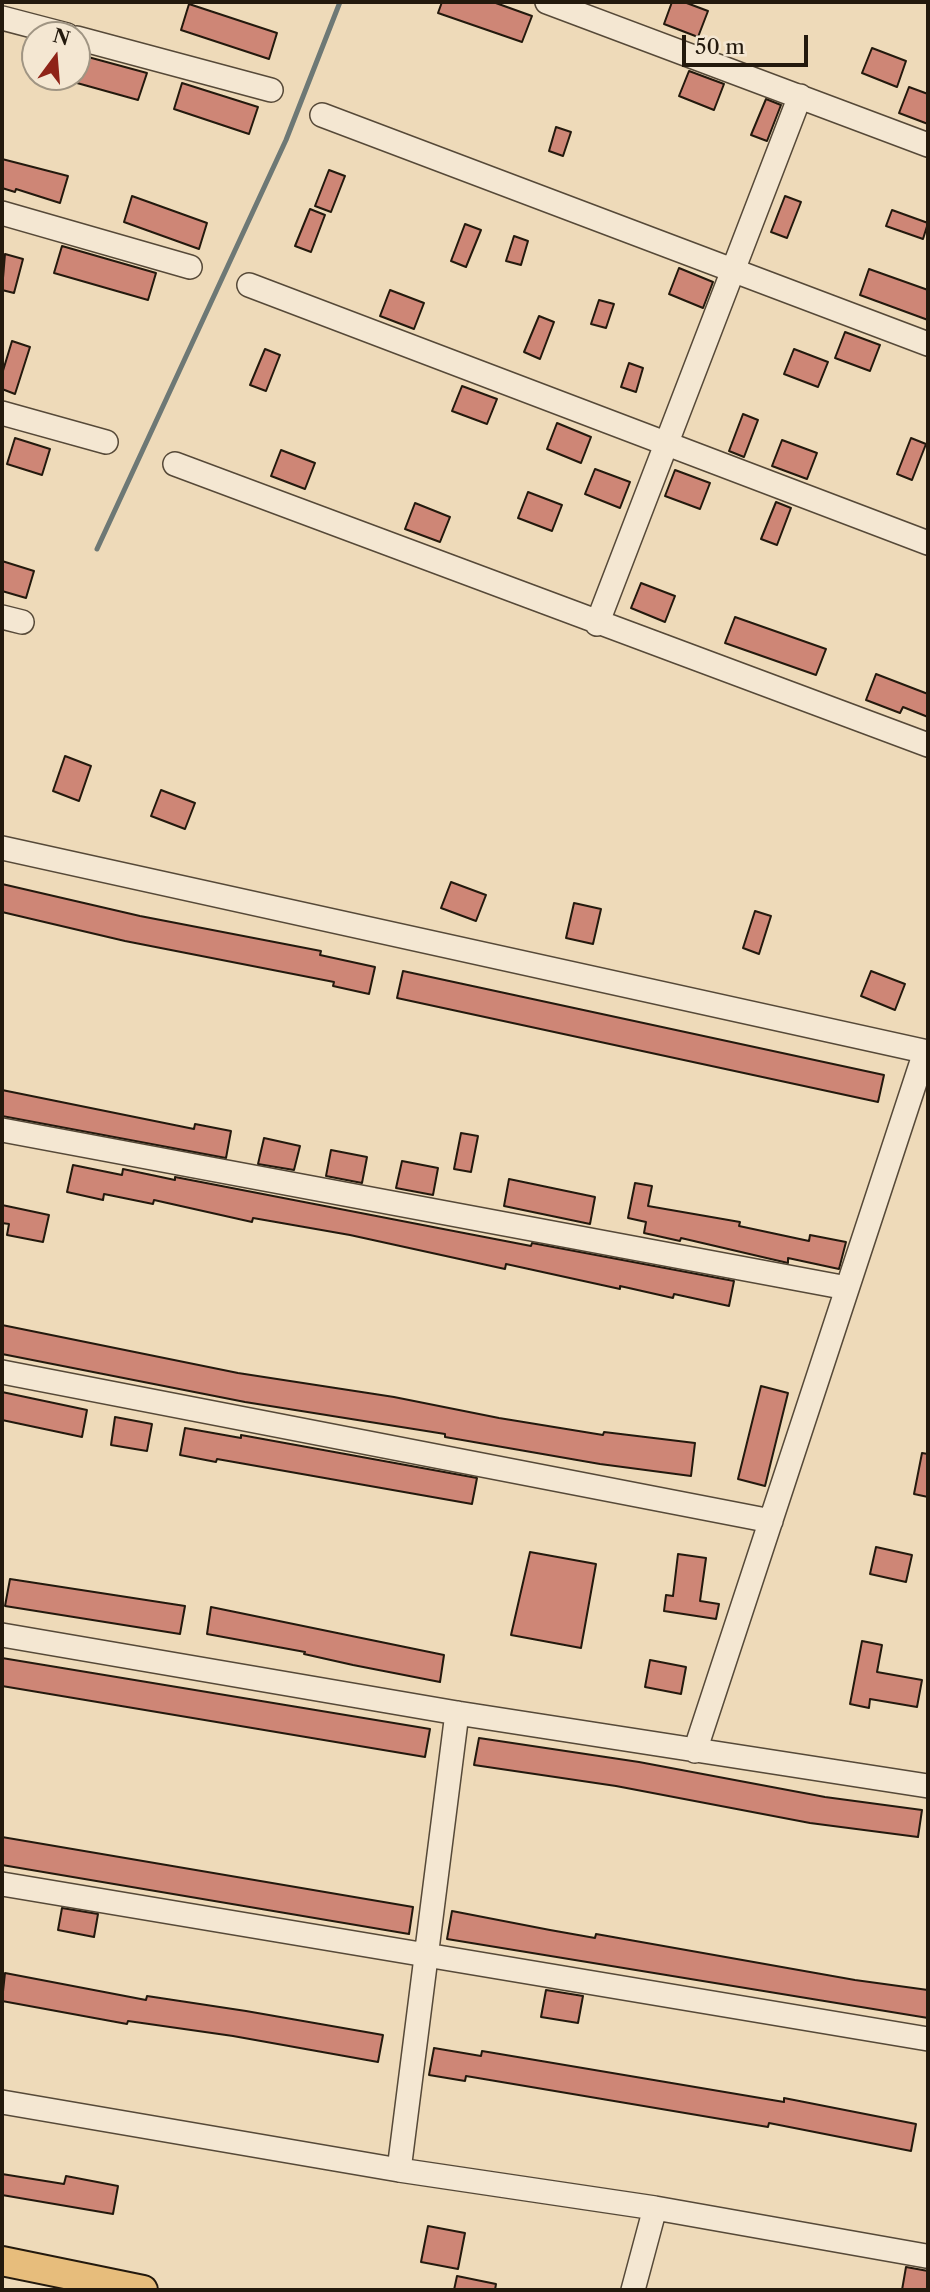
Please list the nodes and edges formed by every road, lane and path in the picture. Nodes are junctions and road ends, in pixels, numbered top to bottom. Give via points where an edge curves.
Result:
1 (547, 2) edge
2 (2, 18) edge
3 (21, 23) edge
4 (91, 42) edge
5 (271, 90) dead end
6 (800, 96) junction
7 (322, 115) dead end
8 (928, 145) edge
9 (2, 213) edge
10 (190, 267) dead end
11 (735, 271) junction
12 (250, 285) dead end
13 (928, 344) edge
14 (2, 413) edge
15 (107, 442) dead end
16 (665, 444) junction
17 (176, 464) dead end
18 (928, 543) edge
19 (597, 624) junction
20 (928, 745) edge
21 (2, 848) edge
22 (927, 1052) edge
23 (2, 1130) edge
24 (847, 1288) junction
25 (2, 1372) edge
26 (771, 1521) junction
27 (2, 1635) edge
28 (457, 1713) junction
29 (695, 1751) junction
30 (928, 1786) edge
31 (2, 1884) edge
32 (427, 1957) junction
33 (928, 2039) edge
34 (2, 2102) edge
35 (399, 2170) junction
36 (655, 2208) junction
37 (928, 2252) edge
38 (2, 2261) edge
39 (143, 2290) edge
40 (633, 2290) edge

1 - 6 street
2 - 3 street
4 - 5 street
6 - 8 street
6 - 11 street
7 - 11 street
9 - 10 street
11 - 13 street
11 - 16 street
12 - 16 street
14 - 15 street
16 - 18 street
16 - 19 street
17 - 19 street
19 - 20 street
21 - 22 street
22 - 24 street
23 - 24 street
24 - 26 street
25 - 26 street
26 - 29 street
27 - 28 street
28 - 29 street
28 - 32 street
29 - 30 street
31 - 32 street
32 - 33 street
32 - 35 street
34 - 35 street
35 - 36 street
36 - 37 street
36 - 40 street
38 - 39 main road

